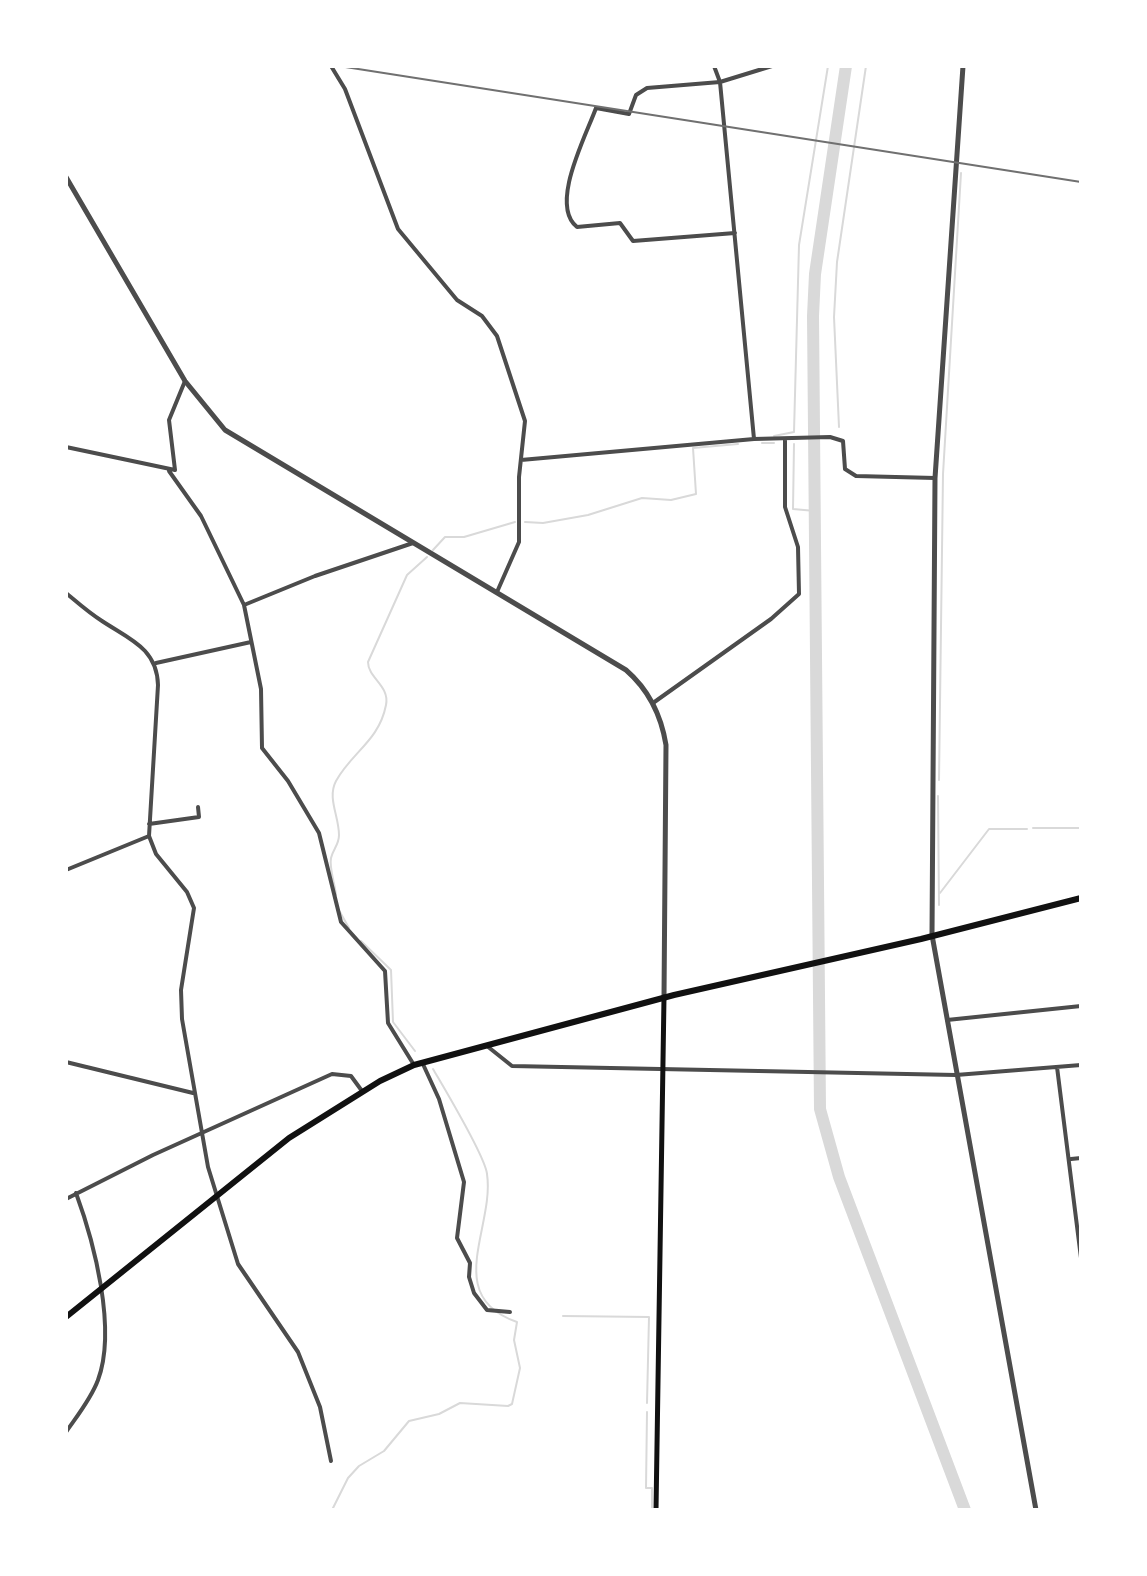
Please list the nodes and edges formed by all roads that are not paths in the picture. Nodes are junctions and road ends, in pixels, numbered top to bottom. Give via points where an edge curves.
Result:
1 (331, 66) edge
2 (714, 66) edge
3 (772, 66) edge
4 (963, 66) edge
5 (720, 82) junction
6 (66, 177) edge
7 (735, 233) junction
8 (185, 381) junction
9 (754, 439) junction
10 (785, 439) junction
11 (66, 447) edge
12 (521, 460) junction
13 (169, 471) junction
14 (935, 478) junction
15 (413, 543) junction
16 (497, 592) junction
17 (66, 593) edge
18 (244, 605) junction
19 (251, 642) junction
20 (155, 663) junction
21 (653, 703) junction
22 (198, 807) dead end
23 (149, 824) junction
24 (149, 836) junction
25 (66, 870) edge
26 (1081, 898) edge
27 (932, 935) junction
28 (664, 997) junction
29 (1081, 1006) edge
30 (947, 1020) junction
31 (485, 1043) junction
32 (66, 1062) edge
33 (418, 1064) junction
34 (1081, 1065) edge
35 (1057, 1067) junction
36 (662, 1069) junction
37 (956, 1075) junction
38 (362, 1091) junction
39 (193, 1093) junction
40 (200, 1136) junction
41 (1081, 1158) edge
42 (1071, 1159) junction
43 (76, 1193) junction
44 (218, 1196) junction
45 (66, 1199) edge
46 (1081, 1258) edge
47 (101, 1288) junction
48 (510, 1312) dead end
49 (66, 1317) edge
50 (66, 1432) edge
51 (331, 1461) dead end
52 (656, 1510) edge
53 (1036, 1510) edge

1 - 12 street via 345,89 404,240 497,336 525,421
2 - 5 street
3 - 5 street
4 - 14 street
5 - 7 street
5 - 7 street via 647,88 636,95 629,114 596,108 566,190 566,210 577,227 620,223 633,241
6 - 8 street
7 - 9 street
8 - 13 street via 170,410 176,466
8 - 15 street via 225,430
9 - 10 street
9 - 12 street
10 - 14 street via 843,441 845,469 856,476
10 - 21 street via 785,507 798,547 799,594
11 - 13 street
12 - 16 street via 519,542
13 - 18 street via 201,516
14 - 27 street
15 - 16 street
15 - 18 street
16 - 21 street via 626,670
17 - 20 street via 135,640
18 - 19 street
19 - 20 street
19 - 33 street via 261,689 262,748 319,833 341,922 385,971 388,1023
20 - 23 street
21 - 28 street via 666,745
22 - 23 street via 199,817
23 - 24 street
24 - 25 street
24 - 39 street via 194,908 181,990
26 - 27 highway
27 - 28 highway
27 - 30 street
28 - 31 highway
28 - 36 main road
29 - 30 street
30 - 37 street
31 - 33 highway
31 - 36 street via 512,1066
32 - 39 street
33 - 38 highway
33 - 48 street via 439,1099 464,1182 457,1238 470,1263 474,1293 494,1311
34 - 35 street
35 - 37 street
35 - 42 street
36 - 37 street
36 - 52 main road
37 - 53 street
38 - 40 street via 351,1076 332,1074
38 - 44 highway via 289,1138
39 - 40 street
40 - 43 street
40 - 44 street
41 - 42 street
42 - 46 street
43 - 45 street
43 - 47 street via 94,1243
44 - 47 highway
44 - 51 street via 243,1276 298,1352 320,1407
47 - 49 highway
47 - 50 street via 101,1372

